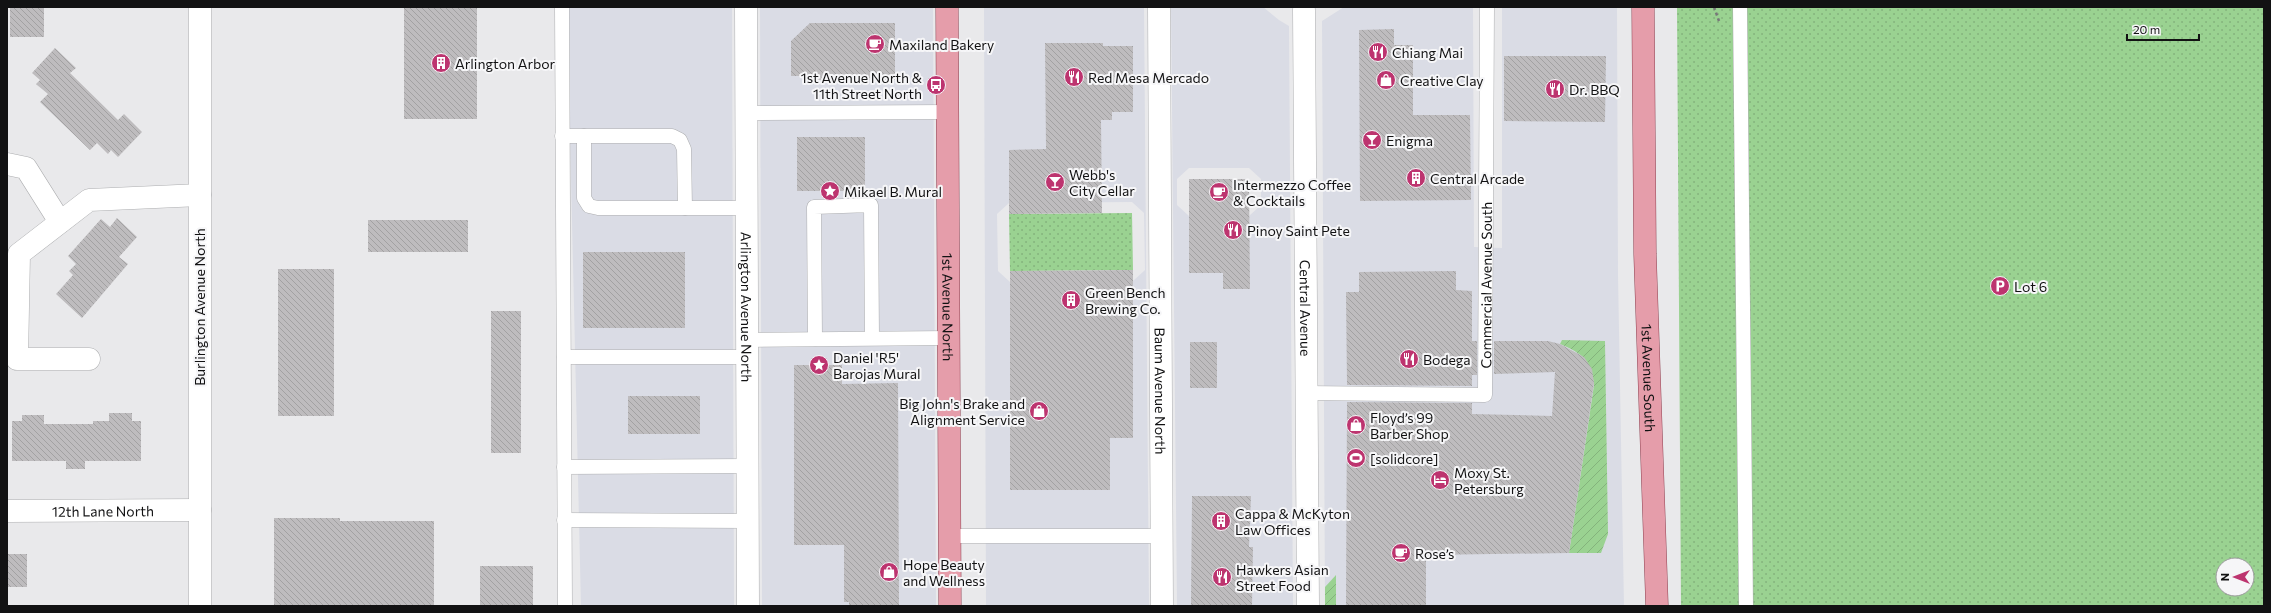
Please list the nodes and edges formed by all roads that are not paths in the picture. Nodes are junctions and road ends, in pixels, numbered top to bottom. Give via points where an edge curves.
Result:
1 (200, 7) edge
2 (562, 7) edge
3 (746, 7) edge
4 (947, 7) edge
5 (1159, 7) edge
6 (1487, 7) edge
7 (1643, 7) edge
8 (1740, 7) edge
9 (1302, 8) edge
10 (948, 112) junction
11 (746, 113) junction
12 (562, 136) junction
13 (584, 136) junction
14 (7, 164) edge
15 (200, 194) junction
16 (685, 208) junction
17 (746, 208) junction
18 (60, 222) junction
19 (872, 338) junction
20 (949, 338) junction
21 (815, 339) junction
22 (747, 348) junction
23 (564, 357) junction
24 (89, 359) dead end
25 (1306, 394) junction
26 (748, 466) junction
27 (564, 467) junction
28 (200, 510) junction
29 (7, 511) edge
30 (564, 520) junction
31 (748, 521) junction
32 (950, 536) junction
33 (1161, 536) junction
34 (200, 606) edge
35 (565, 606) edge
36 (748, 606) edge
37 (950, 606) edge
38 (1162, 606) edge
39 (1308, 606) edge
40 (1657, 606) edge
41 (1746, 606) edge

1 - 15 street, Burlington Avenue North
2 - 12 lane
3 - 11 street, Arlington Avenue North
4 - 10 main road, 1st Avenue North
5 - 33 street, Baum Avenue North
6 - 25 lane, Commercial Avenue South via 1485,395
7 - 40 main road, 1st Avenue South via 1647,356
8 - 41 lane
9 - 25 street, Central Avenue
10 - 11 lane
10 - 20 main road, 1st Avenue North
11 - 17 street, Arlington Avenue North
12 - 13 lane
12 - 23 lane
13 - 16 lane via 672,136 680,140 684,148
13 - 16 lane via 584,198 589,206
14 - 18 street via 26,168
15 - 18 street via 89,200
15 - 28 street, Burlington Avenue North
16 - 17 lane
17 - 22 street, Arlington Avenue North
18 - 24 street via 19,254 17,359
19 - 20 lane
19 - 21 lane
19 - 21 lane via 871,205 814,207
20 - 32 main road, 1st Avenue North
21 - 22 lane
22 - 23 lane
22 - 26 street, Arlington Avenue North
23 - 27 lane
25 - 39 street, Central Avenue
26 - 27 lane
26 - 31 street, Arlington Avenue North
27 - 30 lane
28 - 29 street, 12th Lane North
28 - 34 street, Burlington Avenue North
30 - 31 lane
30 - 35 lane
31 - 36 street, Arlington Avenue North
32 - 33 lane
32 - 37 main road, 1st Avenue North
33 - 38 street, Baum Avenue North

